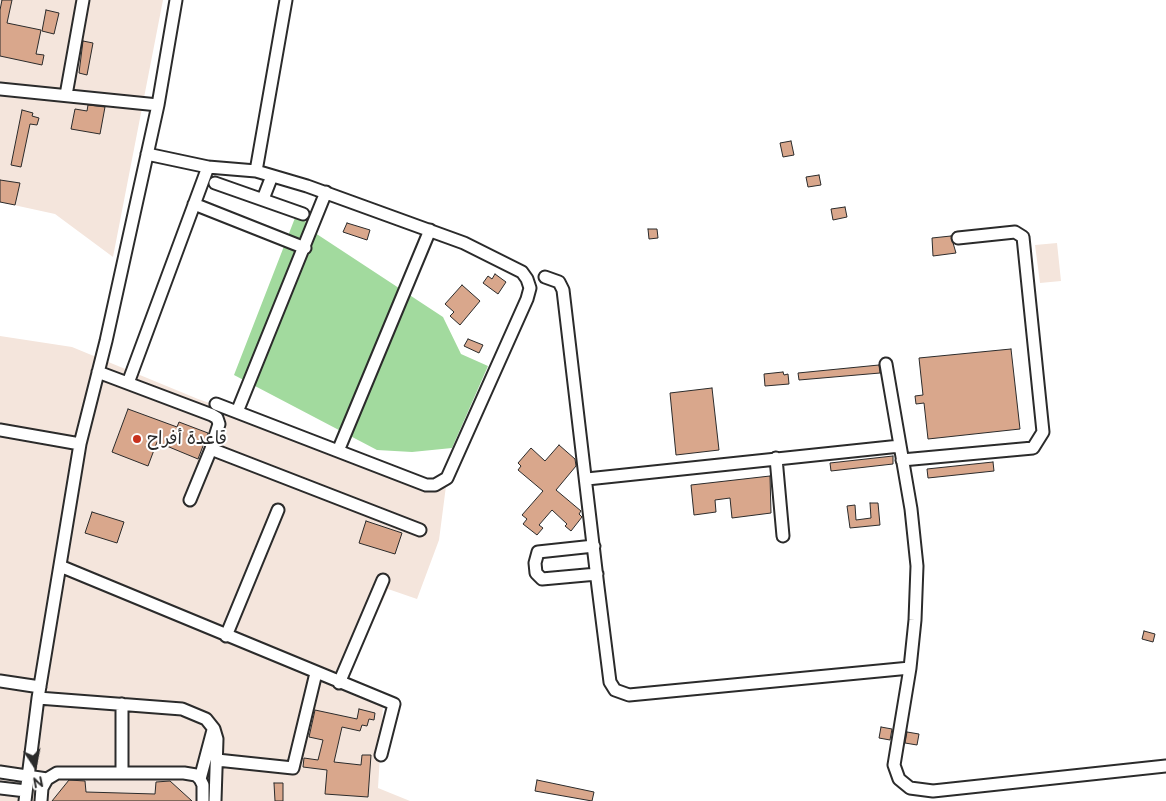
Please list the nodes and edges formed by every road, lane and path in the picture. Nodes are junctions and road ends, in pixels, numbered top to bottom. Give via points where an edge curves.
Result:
1 (83, 0) edge
2 (176, 0) edge
3 (286, 0) edge
4 (0, 89) edge
5 (66, 96) junction
6 (158, 105) junction
7 (147, 154) junction
8 (208, 167) junction
9 (256, 172) junction
10 (272, 176) junction
11 (215, 183) dead end
12 (326, 192) junction
13 (264, 199) junction
14 (194, 204) junction
15 (303, 214) dead end
16 (430, 230) junction
17 (958, 238) dead end
18 (305, 248) junction
19 (545, 277) dead end
20 (886, 364) dead end
21 (98, 372) junction
22 (128, 383) junction
23 (216, 404) dead end
24 (237, 412) junction
25 (0, 430) edge
26 (80, 444) junction
27 (900, 446) junction
28 (211, 449) junction
29 (338, 451) junction
30 (776, 458) junction
31 (902, 460) junction
32 (587, 479) junction
33 (190, 500) dead end
34 (278, 510) dead end
35 (420, 530) dead end
36 (783, 536) dead end
37 (594, 546) junction
38 (60, 566) junction
39 (596, 574) junction
40 (383, 580) dead end
41 (226, 636) junction
42 (910, 668) junction
43 (316, 673) junction
44 (0, 681) edge
45 (339, 683) junction
46 (39, 693) junction
47 (122, 704) junction
48 (214, 729) junction
49 (381, 755) dead end
50 (217, 760) junction
51 (1166, 766) edge
52 (0, 772) edge
53 (122, 773) junction
54 (28, 778) junction
55 (47, 779) junction
56 (200, 779) junction
57 (0, 788) edge
58 (25, 796) edge
59 (41, 801) edge
60 (202, 801) edge
61 (215, 801) edge

1 - 5 street
2 - 6 street
3 - 9 street
4 - 5 street
5 - 6 street
6 - 7 street
7 - 8 street
7 - 21 street
8 - 9 street
8 - 14 street
9 - 10 street
10 - 12 street
10 - 13 street
11 - 13 street
12 - 16 street
12 - 18 street
13 - 15 street
14 - 18 street
14 - 22 street
16 - 29 street
16 - 29 street via 522,272 530,288 527,299 447,478 426,485
17 - 31 street via 1015,232 1022,237 1043,432 1033,448
18 - 24 street
19 - 32 street via 559,282 564,290
20 - 27 street
21 - 22 street
21 - 26 street
22 - 28 street via 217,418 219,424
23 - 24 street
24 - 29 street
25 - 26 street
26 - 38 street
27 - 30 street
27 - 31 street
28 - 33 street
28 - 35 street
30 - 32 street
30 - 36 street
31 - 42 street via 917,566
32 - 37 street
34 - 41 street
37 - 39 street
37 - 39 street via 538,552 535,563 536,573 542,579
38 - 41 street
38 - 46 street
39 - 42 street via 610,682 621,694
40 - 45 street
41 - 43 street
42 - 51 street via 894,765 899,779 910,788 933,791
43 - 45 street
43 - 50 street via 293,768
44 - 46 street
45 - 49 street via 394,704
46 - 47 street
46 - 54 street
47 - 48 street via 182,709 206,719
47 - 53 street
48 - 50 street
48 - 56 street
50 - 61 street
52 - 54 street
53 - 55 street via 57,773
53 - 56 street via 184,773
54 - 55 street
54 - 58 street
55 - 59 street
56 - 60 street
57 - 58 street

